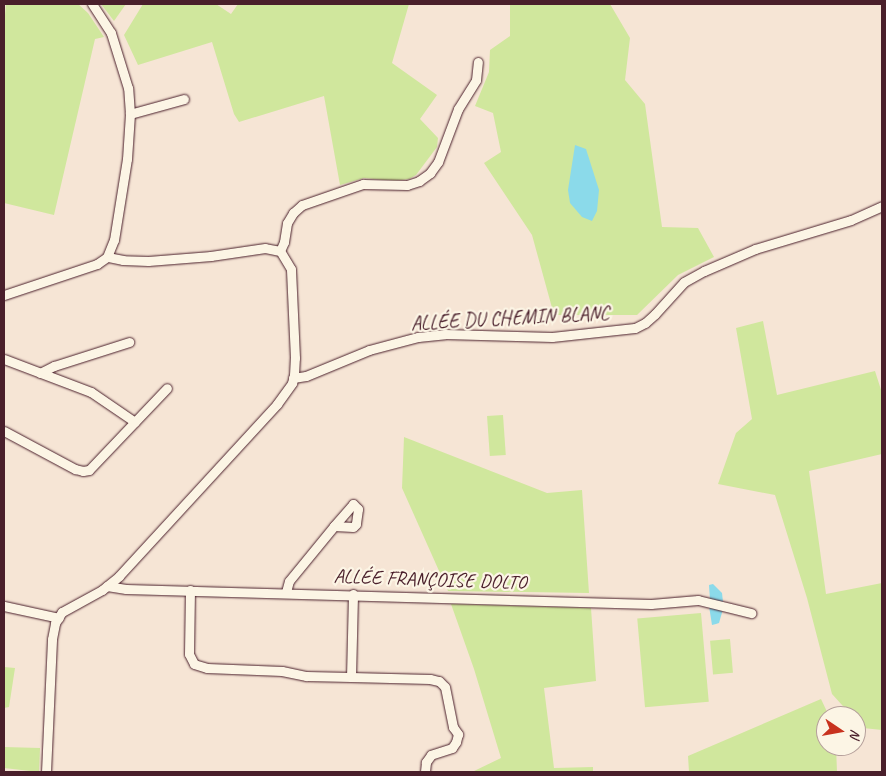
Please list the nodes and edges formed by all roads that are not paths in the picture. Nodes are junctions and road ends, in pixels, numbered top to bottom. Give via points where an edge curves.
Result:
1 (92, 4) edge
2 (478, 62) dead end
3 (184, 99) dead end
4 (130, 114) junction
5 (882, 206) edge
6 (280, 251) junction
7 (106, 257) junction
8 (4, 295) edge
9 (129, 342) dead end
10 (4, 359) edge
11 (40, 373) junction
12 (293, 378) junction
13 (167, 388) dead end
14 (135, 422) junction
15 (4, 431) edge
16 (334, 526) dead end
17 (106, 586) junction
18 (190, 590) junction
19 (286, 592) junction
20 (353, 594) junction
21 (4, 606) edge
22 (751, 613) dead end
23 (58, 618) junction
24 (351, 677) junction
25 (46, 772) edge
26 (425, 772) edge

1 - 4 street via 111,33 128,88
2 - 6 street via 476,80 458,109 438,162 430,173 407,185 363,184 302,205 287,223
3 - 4 street
4 - 7 street via 127,159 114,240
5 - 12 street, ALLÉE DU CHEMIN BLANC via 851,220 755,249 704,271 684,282 650,319 636,328 552,337 445,334 418,337 368,350 306,376
6 - 7 street via 265,248 148,261
6 - 12 street via 288,262 293,289 296,358
7 - 8 street via 97,264
9 - 11 street
10 - 11 street
11 - 14 street via 96,395
12 - 17 street via 277,404 119,576
13 - 14 street
14 - 15 street via 95,466 83,471
16 - 19 street via 289,581
17 - 18 street, ALLÉE FRANÇOISE DOLTO
17 - 23 street via 62,612
18 - 19 street, ALLÉE FRANÇOISE DOLTO
18 - 24 street via 189,654 198,667
19 - 20 street, ALLÉE FRANÇOISE DOLTO
20 - 22 street, ALLÉE FRANÇOISE DOLTO via 651,604 698,600
20 - 24 street
21 - 23 street
23 - 25 street via 52,639
24 - 26 street via 430,679 445,687 453,727 458,734 452,748 432,755 426,762

